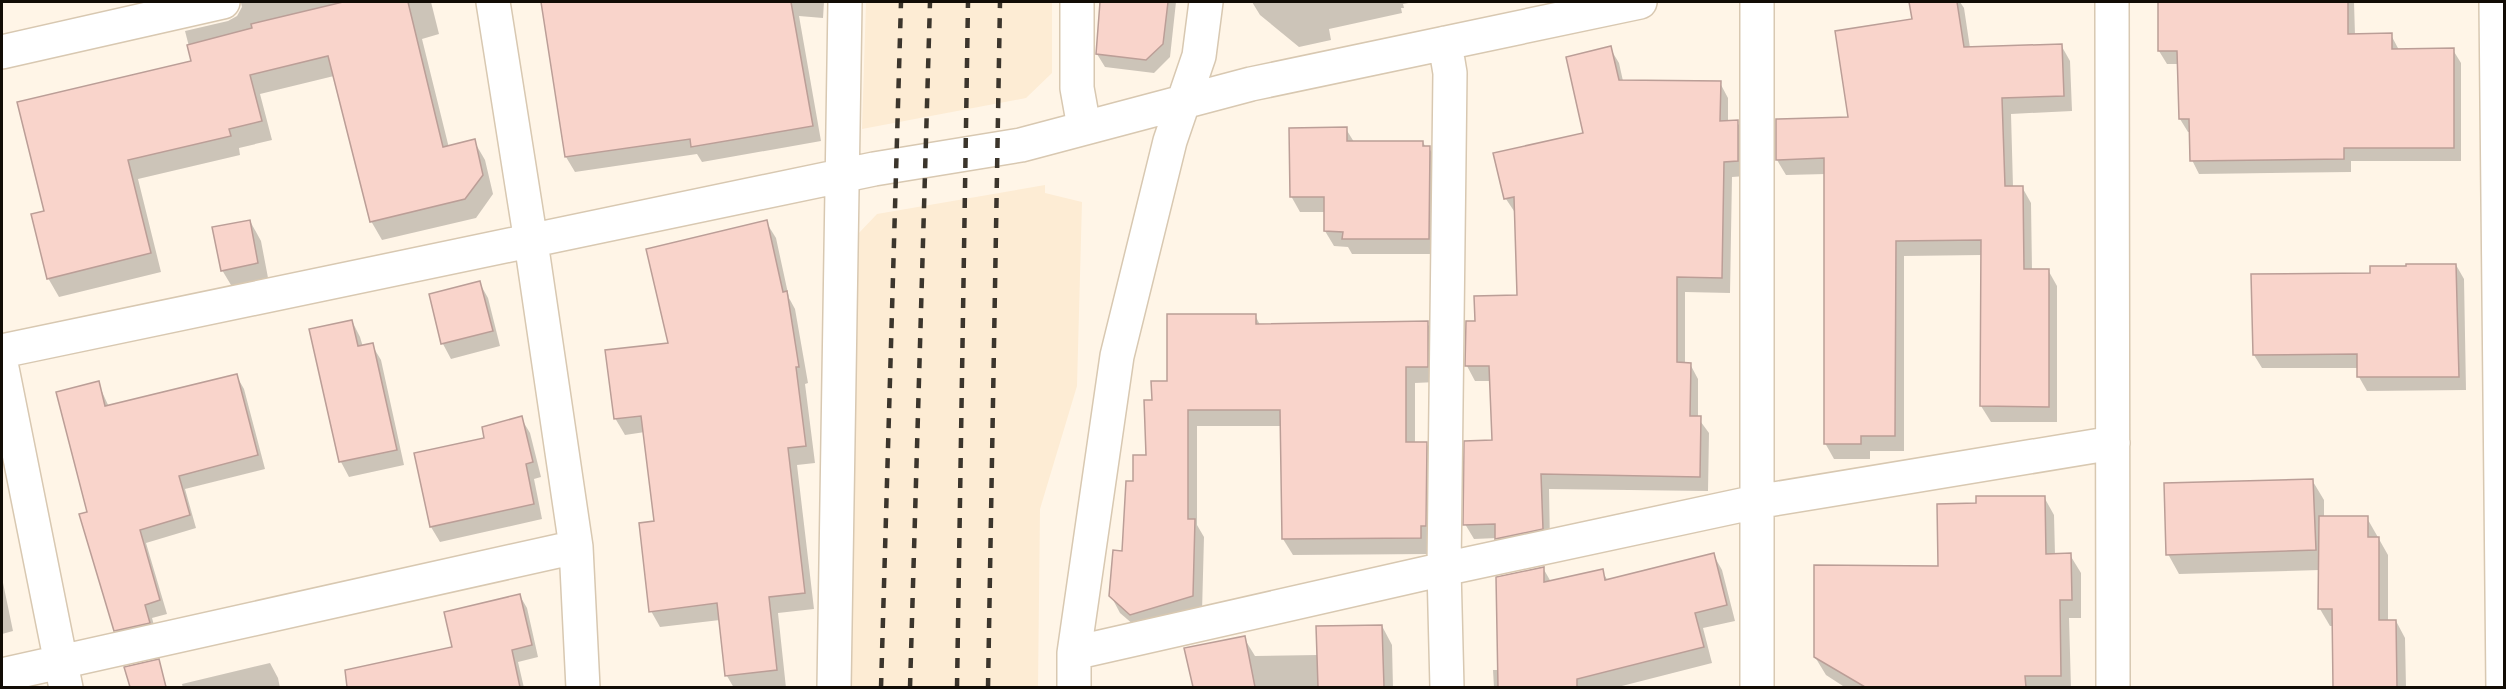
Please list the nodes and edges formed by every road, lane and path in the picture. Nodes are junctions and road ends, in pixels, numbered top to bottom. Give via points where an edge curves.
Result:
1 (223, 2) edge
2 (493, 2) edge
3 (845, 2) edge
4 (1077, 2) edge
5 (1206, 2) edge
6 (1640, 2) edge
7 (1757, 2) edge
8 (2112, 2) edge
9 (2496, 2) edge
10 (1445, 43) junction
11 (2, 52) edge
12 (1184, 100) junction
13 (1084, 127) junction
14 (841, 177) junction
15 (531, 242) junction
16 (2, 351) edge
17 (2, 368) edge
18 (2112, 443) junction
19 (1756, 502) junction
20 (576, 547) junction
21 (1444, 569) junction
22 (1074, 653) junction
23 (2, 675) edge
24 (64, 675) edge
25 (583, 687) edge
26 (834, 687) edge
27 (1074, 687) edge
28 (1447, 687) edge
29 (1757, 687) edge
30 (2113, 687) edge
31 (2503, 687) edge

1 - 11 street
2 - 15 street
3 - 14 street
4 - 13 street via 1077,88
5 - 12 street via 1199,56
6 - 10 street
7 - 19 street
8 - 18 street
9 - 31 street
10 - 12 street
10 - 21 street via 1450,73
12 - 13 street
12 - 22 street via 1170,141 1117,356
13 - 14 street via 1021,145
14 - 15 street
14 - 26 street
15 - 16 street
15 - 20 street
17 - 24 street
18 - 19 street
18 - 30 street
19 - 21 street
19 - 29 street
20 - 24 street
20 - 25 street
21 - 22 street
21 - 28 street
22 - 27 street
23 - 24 street

